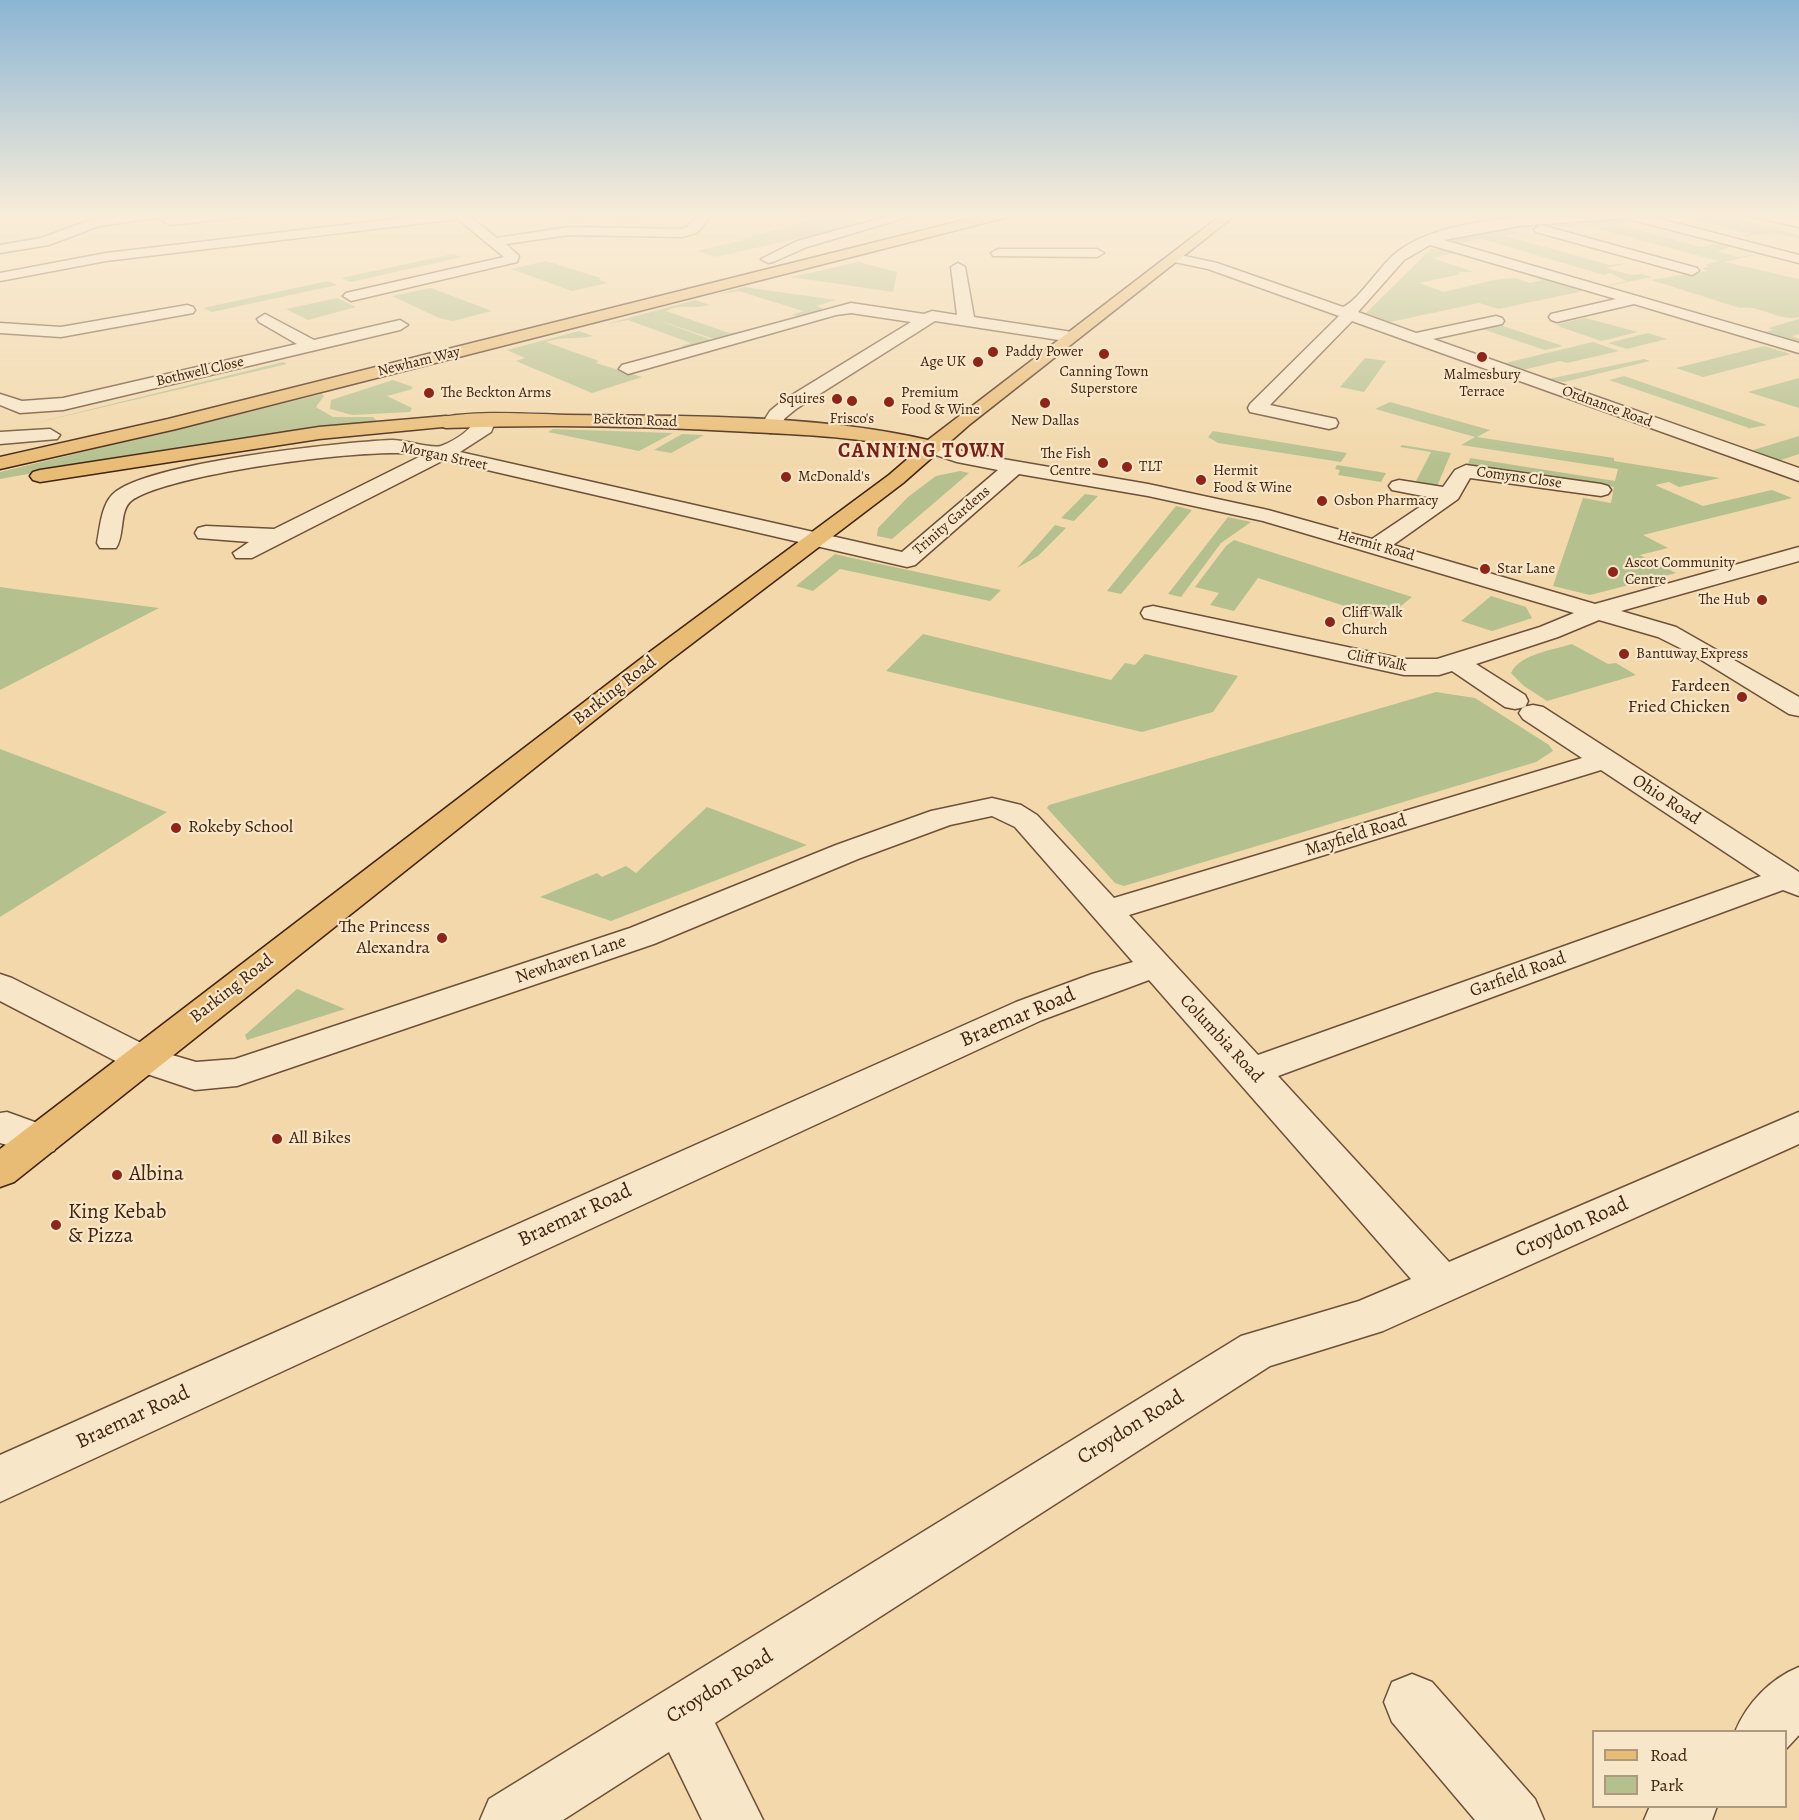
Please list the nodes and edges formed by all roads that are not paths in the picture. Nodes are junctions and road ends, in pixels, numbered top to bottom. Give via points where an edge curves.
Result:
1 (667, 298) edge
2 (963, 298) edge
3 (1122, 298) edge
4 (1302, 298) edge
5 (1362, 298) edge
6 (1627, 298) edge
7 (1634, 300) junction
8 (187, 310) dead end
9 (1348, 314) junction
10 (152, 317) junction
11 (752, 317) dead end
12 (929, 317) junction
13 (1557, 317) dead end
14 (265, 319) dead end
15 (966, 320) junction
16 (1496, 321) dead end
17 (168, 325) dead end
18 (400, 325) dead end
19 (780, 326) junction
20 (0, 328) edge
21 (1072, 337) junction
22 (1416, 338) junction
23 (310, 345) junction
24 (1799, 348) edge
25 (636, 349) dead end
26 (395, 351) dead end
27 (663, 359) junction
28 (628, 369) dead end
29 (0, 399) edge
30 (487, 420) junction
31 (1329, 423) dead end
32 (957, 425) junction
33 (770, 427) junction
34 (825, 430) junction
35 (50, 435) junction
36 (0, 438) edge
37 (0, 445) edge
38 (932, 447) junction
39 (439, 454) junction
40 (0, 463) edge
41 (1014, 467) junction
42 (1799, 475) edge
43 (23, 479) dead end
44 (1399, 486) dead end
45 (1601, 490) dead end
46 (1450, 495) junction
47 (206, 533) dead end
48 (277, 537) junction
49 (814, 539) junction
50 (108, 543) dead end
51 (1376, 547) junction
52 (244, 553) dead end
53 (1799, 554) edge
54 (1595, 611) junction
55 (1153, 613) dead end
56 (1456, 662) junction
57 (1794, 701) edge
58 (1605, 760) junction
59 (992, 807) joint
60 (1792, 882) edge
61 (1107, 911) junction
62 (1155, 967) junction
63 (0, 986) edge
64 (142, 1059) junction
65 (1251, 1072) junction
66 (1799, 1127) edge
67 (0, 1128) edge
68 (40, 1140) junction
69 (0, 1171) edge
70 (1442, 1284) junction
71 (0, 1479) edge
72 (1799, 1695) edge
73 (1412, 1702) dead end
74 (680, 1713) junction
75 (1764, 1730) edge
76 (1686, 1808) edge
77 (510, 1820) edge
78 (733, 1820) edge
79 (1514, 1820) edge
80 (1674, 1820) edge

1 - 40 main road, Newham Way via 180,422
2 - 15 street
3 - 21 main road, Barking Road
4 - 9 street, Ordnance Road
5 - 9 street
6 - 7 street
7 - 13 street
7 - 24 street
8 - 10 street
9 - 22 street, Ordnance Road
9 - 31 street via 1257,408
10 - 17 street
10 - 20 street via 61,332
11 - 19 street
12 - 15 street
12 - 19 street via 851,308
12 - 33 street via 789,405
14 - 23 street
15 - 21 street
16 - 22 street
18 - 23 street, Bothwell Close
19 - 27 street
21 - 32 main road, Barking Road
22 - 42 street, Ordnance Road
23 - 29 street, Bothwell Close via 63,404 20,407
25 - 27 street
26 - 35 main road, Newham Way
27 - 28 street
30 - 33 main road, Beckton Road via 618,420
30 - 39 street via 477,433
30 - 43 main road, Beckton Road via 318,433
32 - 34 main road, Beckton Road
32 - 38 main road, Barking Road
33 - 34 main road, Beckton Road
34 - 38 main road, Beckton Road via 899,438
35 - 36 street
35 - 37 main road, Newham Way
38 - 41 street, Hermit Road via 964,458
38 - 49 main road, Barking Road via 896,479
39 - 48 street
39 - 49 street, Morgan Street
39 - 50 street, Morgan Street via 394,446 179,475 127,492 120,499
41 - 49 street, Trinity Gardens via 907,560
41 - 51 street, Hermit Road via 1251,512
44 - 46 street
45 - 46 street, Comyns Close via 1466,471
46 - 51 street, Comyns Close
47 - 48 street
48 - 52 street
49 - 64 main road, Barking Road
51 - 54 street, Hermit Road
53 - 54 street
54 - 56 street, Cliff Walk via 1549,632
54 - 57 street, Hermit Road via 1667,632
55 - 56 street, Cliff Walk via 1404,667 1425,669
56 - 58 street, Ohio Road
58 - 60 street, Ohio Road
58 - 61 street, Mayfield Road
59 - 61 street, Columbia Road via 1019,815
59 - 64 street, Newhaven Lane via 942,817 642,936 237,1072 195,1076
60 - 65 street, Garfield Road
61 - 62 street, Columbia Road
62 - 65 street, Columbia Road
62 - 71 street, Braemar Road via 1104,982 1018,1016
63 - 64 street, Newhaven Lane
64 - 68 main road, Barking Road
65 - 70 street, Columbia Road
66 - 70 street, Croydon Road
67 - 68 street
68 - 69 main road, Barking Road
70 - 74 street, Croydon Road via 1367,1318 1257,1350
72 - 75 street
73 - 79 street
74 - 77 street, Croydon Road
74 - 78 street
76 - 80 street

